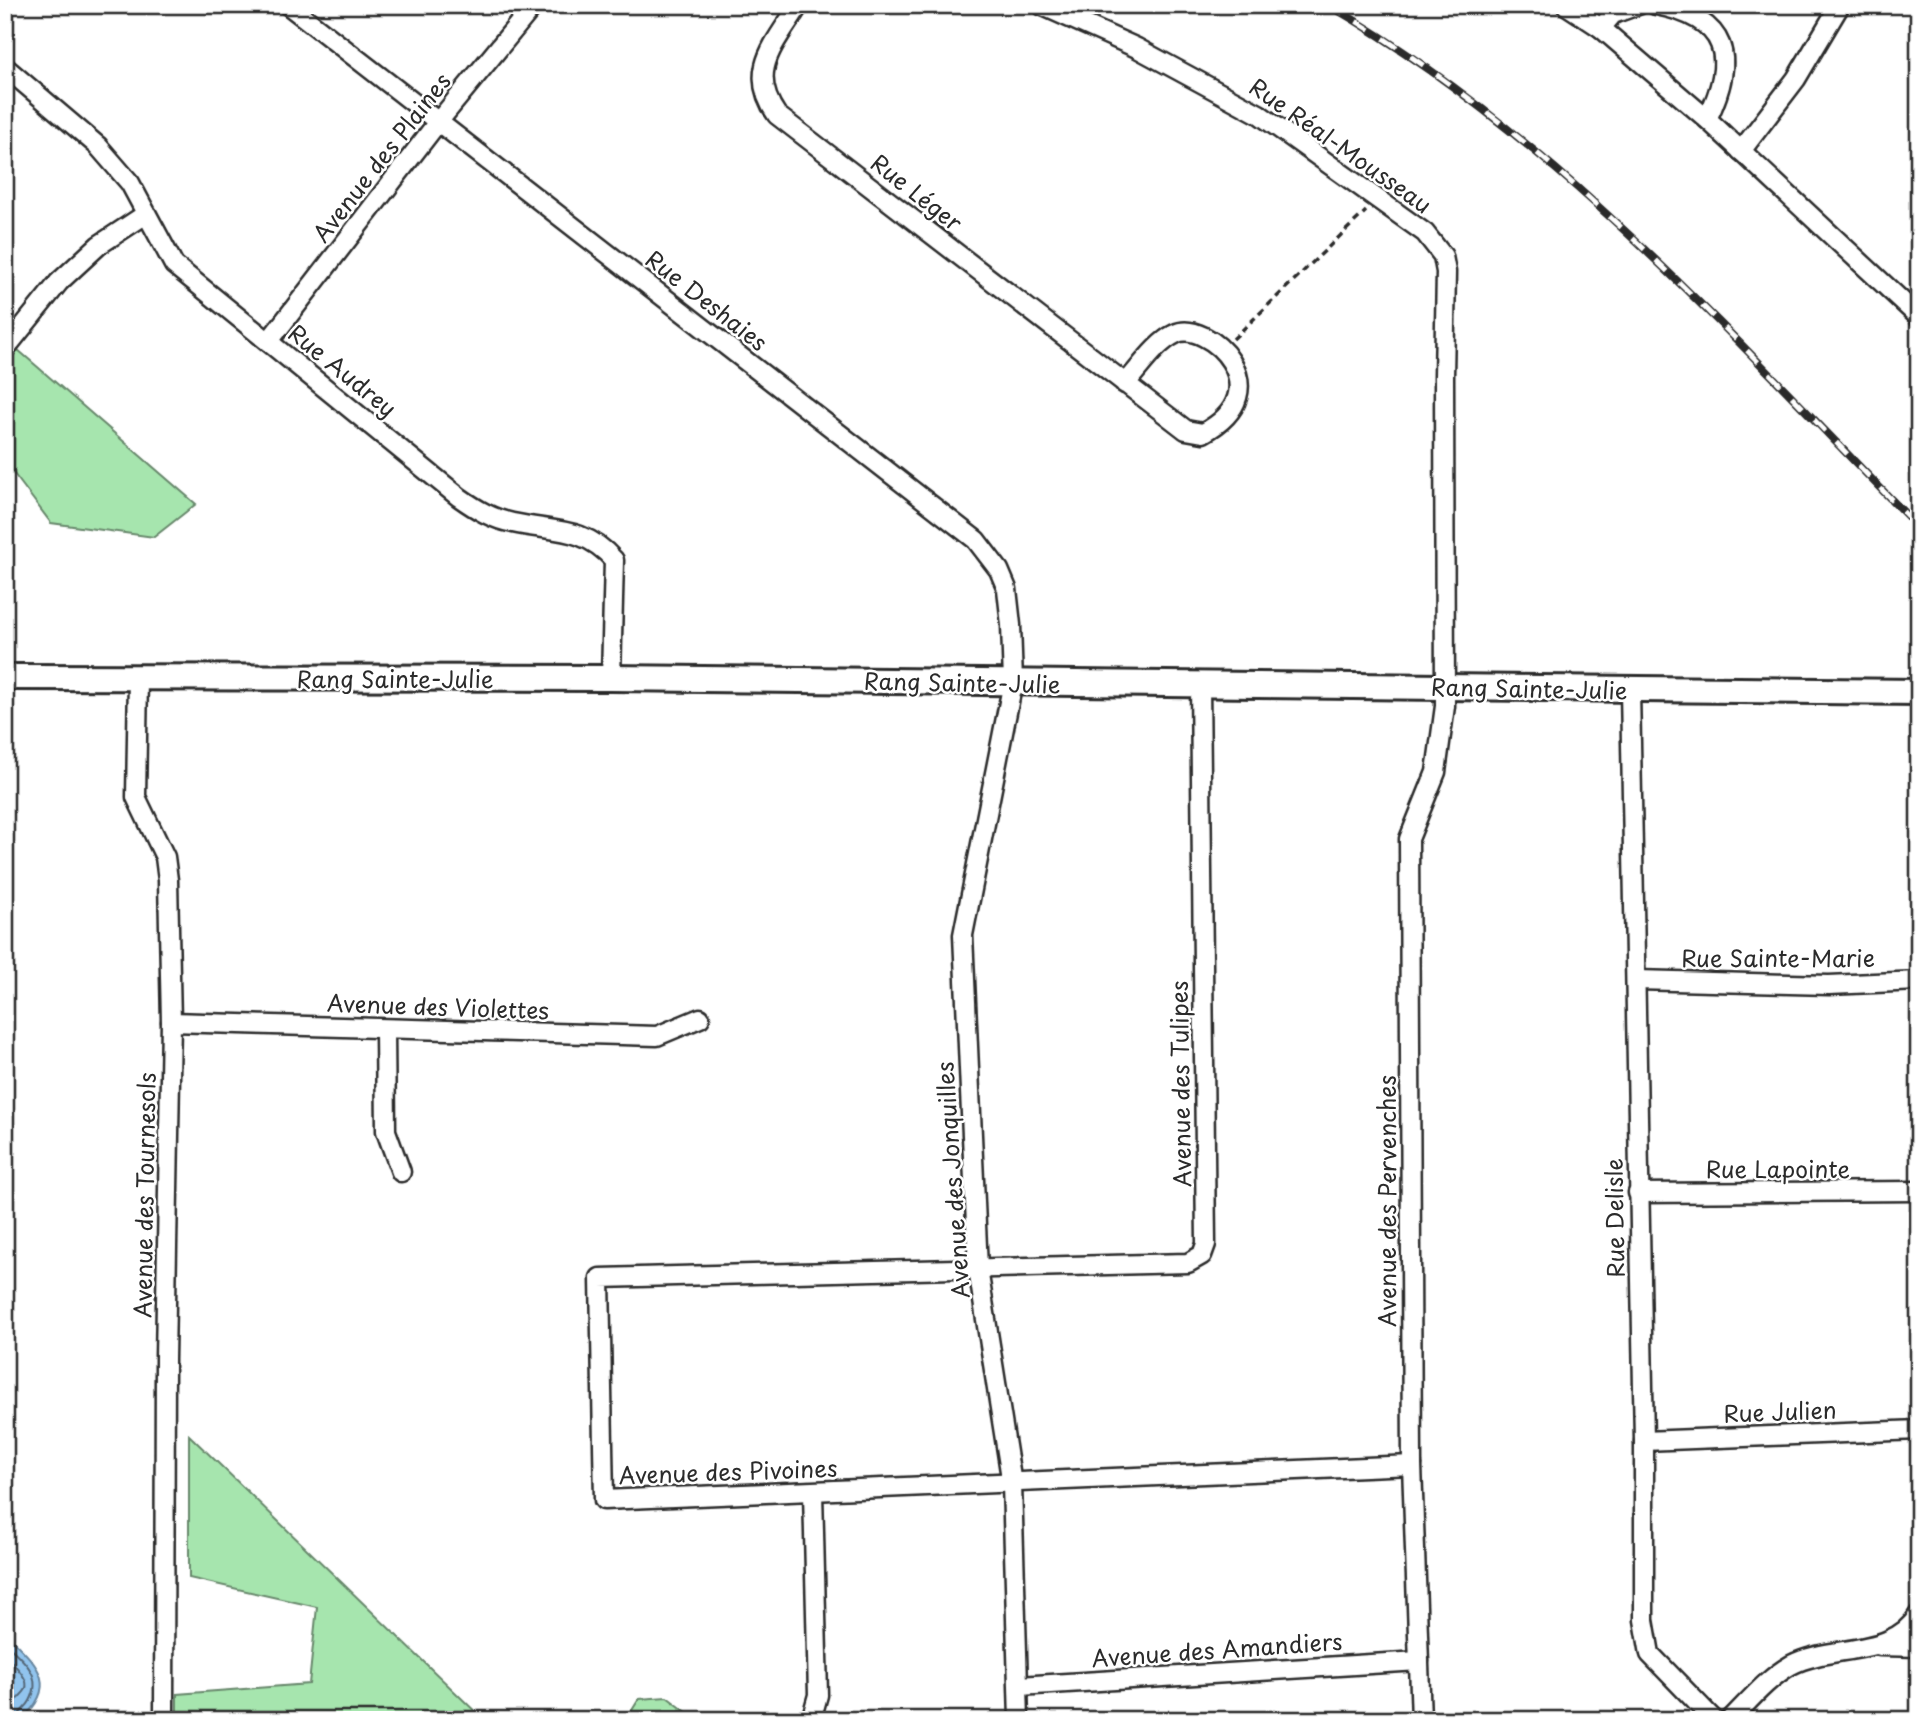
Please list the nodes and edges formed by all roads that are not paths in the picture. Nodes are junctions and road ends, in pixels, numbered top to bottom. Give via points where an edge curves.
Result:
1 (288, 5) edge
2 (534, 5) edge
3 (799, 5) edge
4 (1041, 5) edge
5 (1566, 5) edge
6 (1638, 5) edge
7 (1656, 5) edge
8 (1840, 5) edge
9 (1601, 28) junction
10 (5, 67) edge
11 (1707, 119) junction
12 (438, 122) junction
13 (1741, 151) junction
14 (146, 214) junction
15 (1919, 317) edge
16 (269, 341) junction
17 (7, 344) edge
18 (1125, 384) junction
19 (5, 677) edge
20 (138, 678) junction
21 (611, 678) junction
22 (1013, 682) junction
23 (1200, 684) junction
24 (1446, 687) junction
25 (1630, 689) junction
26 (1919, 692) edge
27 (1636, 980) junction
28 (1919, 981) edge
29 (700, 1018) dead end
30 (171, 1022) junction
31 (385, 1030) junction
32 (401, 1172) dead end
33 (1919, 1191) edge
34 (1638, 1193) junction
35 (978, 1269) junction
36 (1919, 1430) edge
37 (1644, 1441) junction
38 (1412, 1465) junction
39 (1012, 1484) junction
40 (813, 1492) junction
41 (1919, 1614) edge
42 (1872, 1646) junction
43 (1919, 1647) edge
44 (1419, 1661) junction
45 (1019, 1686) junction
46 (164, 1720) edge
47 (811, 1720) edge
48 (1019, 1720) edge
49 (1420, 1720) edge
50 (1714, 1720) edge
51 (1730, 1720) edge

1 - 12 street, Rue Deshaies
2 - 12 street, Avenue des Plaines
3 - 18 street, Rue Léger via 761,75 777,115
4 - 24 street, Rue Réal-Mousseau via 1136,48 1259,114 1436,244 1447,272
5 - 9 street
6 - 9 street via 1613,14
7 - 11 street via 1684,10 1707,27 1724,51 1722,89
8 - 13 street via 1796,79
9 - 11 street
10 - 14 street, Rue Audrey via 98,146 130,183
11 - 13 street
12 - 16 street, Avenue des Plaines
12 - 22 street, Rue Deshaies via 976,540 1007,589
13 - 15 street
14 - 16 street, Rue Audrey via 174,265
14 - 17 street via 99,245 59,282
16 - 21 street, Rue Audrey via 482,514 575,532 600,544 614,560
18 - 18 street, Rue Léger via 1186,430 1203,433 1229,417 1237,404 1239,373 1221,350 1191,331 1177,332
19 - 20 street, Rang Sainte-Julie
20 - 21 street, Rang Sainte-Julie
20 - 30 street, Avenue des Tournesols via 136,797 164,857 168,880
21 - 22 street, Rang Sainte-Julie
22 - 23 street, Rang Sainte-Julie
22 - 35 street, Avenue des Jonquilles via 963,935
23 - 24 street, Rang Sainte-Julie
23 - 35 street, Avenue des Tulipes via 1204,1252 1188,1263
24 - 25 street, Rang Sainte-Julie
24 - 38 street, Avenue des Pervenches via 1436,772 1409,839
25 - 26 street, Rang Sainte-Julie
25 - 27 street, Rue Delisle
27 - 28 street, Rue Sainte-Marie via 1829,985
27 - 34 street, Rue Delisle
29 - 31 street, Avenue des Violettes via 656,1036
30 - 31 street, Avenue des Violettes
30 - 46 street, Avenue des Tournesols
31 - 32 street via 386,1131
33 - 34 street, Rue Lapointe
34 - 37 street, Rue Delisle
35 - 39 street, Avenue des Jonquilles
35 - 40 street, Avenue des Pivoines via 600,1278 604,1500
36 - 37 street, Rue Julien
37 - 50 street, Rue Delisle via 1644,1620 1650,1654
38 - 39 street, Avenue des Pivoines
38 - 44 street, Avenue des Pervenches
39 - 40 street, Avenue des Pivoines
39 - 45 street, Avenue des Jonquilles
40 - 47 street via 818,1695
41 - 42 street via 1901,1633
42 - 43 street
42 - 51 street via 1824,1652 1791,1665
44 - 45 street, Avenue des Amandiers
44 - 49 street, Avenue des Pervenches
45 - 48 street, Avenue des Jonquilles

